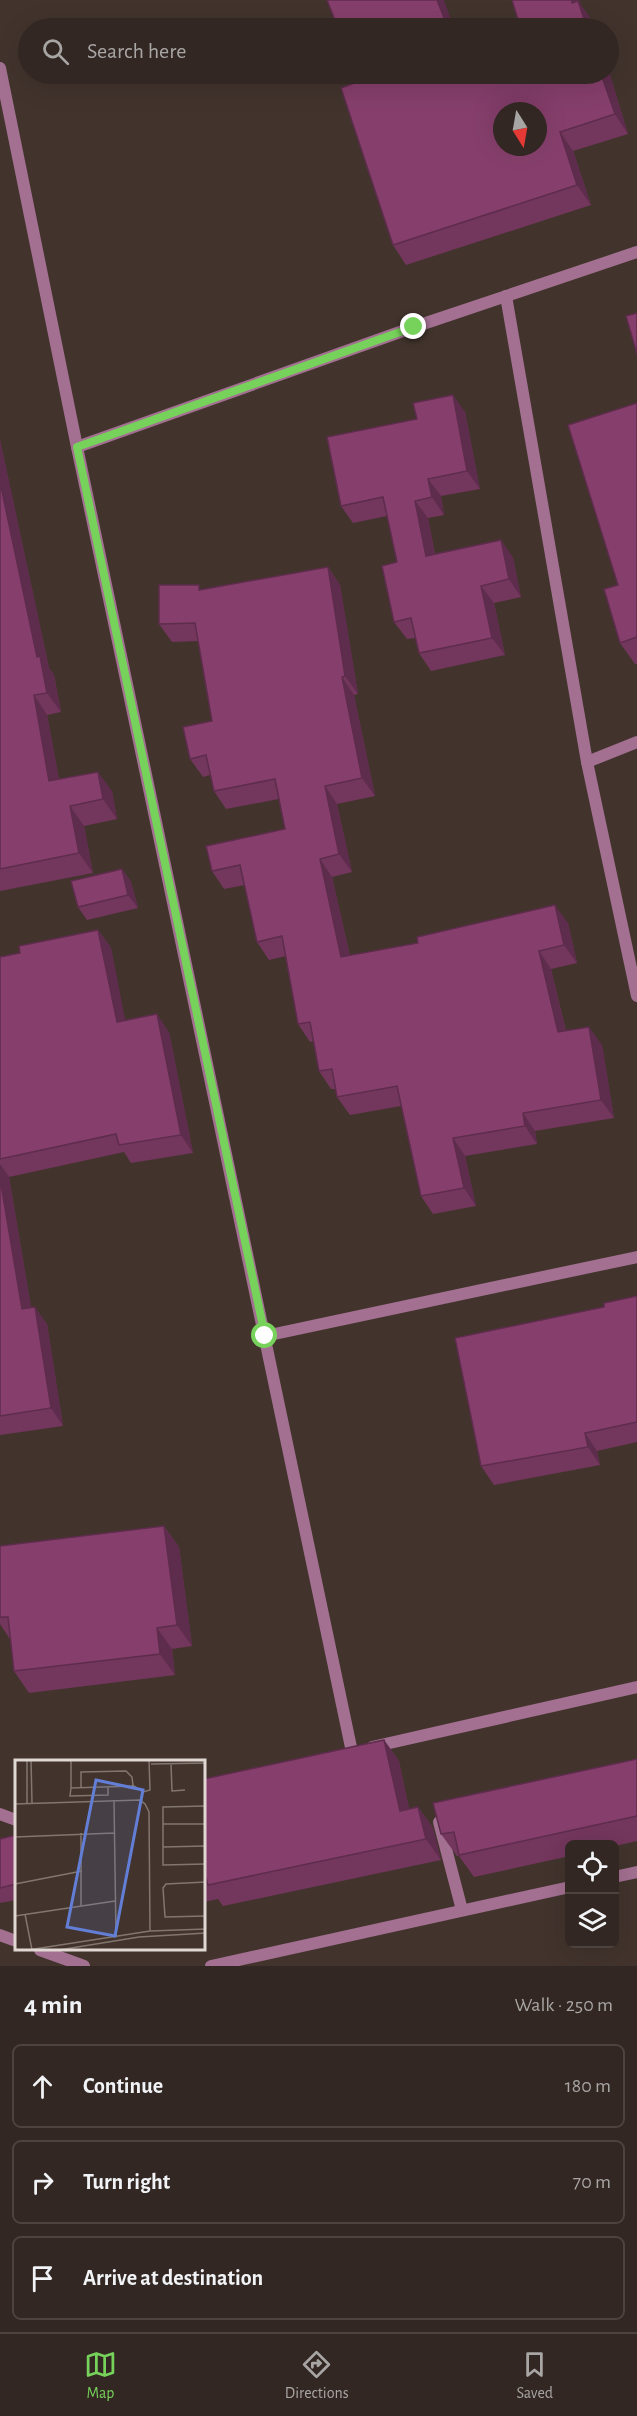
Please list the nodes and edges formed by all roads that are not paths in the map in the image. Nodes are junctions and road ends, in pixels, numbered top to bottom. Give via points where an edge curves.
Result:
1 (0, 68) edge
2 (637, 252) edge
3 (506, 296) junction
4 (77, 447) junction
5 (637, 742) edge
6 (587, 762) junction
7 (637, 996) edge
8 (637, 1257) edge
9 (265, 1336) junction
10 (637, 1687) edge
11 (436, 1808) edge
12 (0, 1814) edge
13 (15, 1820) edge
14 (637, 1872) edge
15 (619, 1876) edge
16 (565, 1888) edge
17 (462, 1910) junction
18 (0, 1935) edge
19 (15, 1941) edge
20 (43, 1951) edge
21 (84, 1966) edge
22 (211, 1966) edge

1 - 4 street
2 - 3 street
3 - 4 street
3 - 6 street
4 - 9 street
5 - 6 street
6 - 7 street
8 - 9 street
9 - 10 street via 346,1753
11 - 17 street
12 - 13 street
14 - 15 street
16 - 17 street
17 - 22 street
18 - 19 street
20 - 21 street

